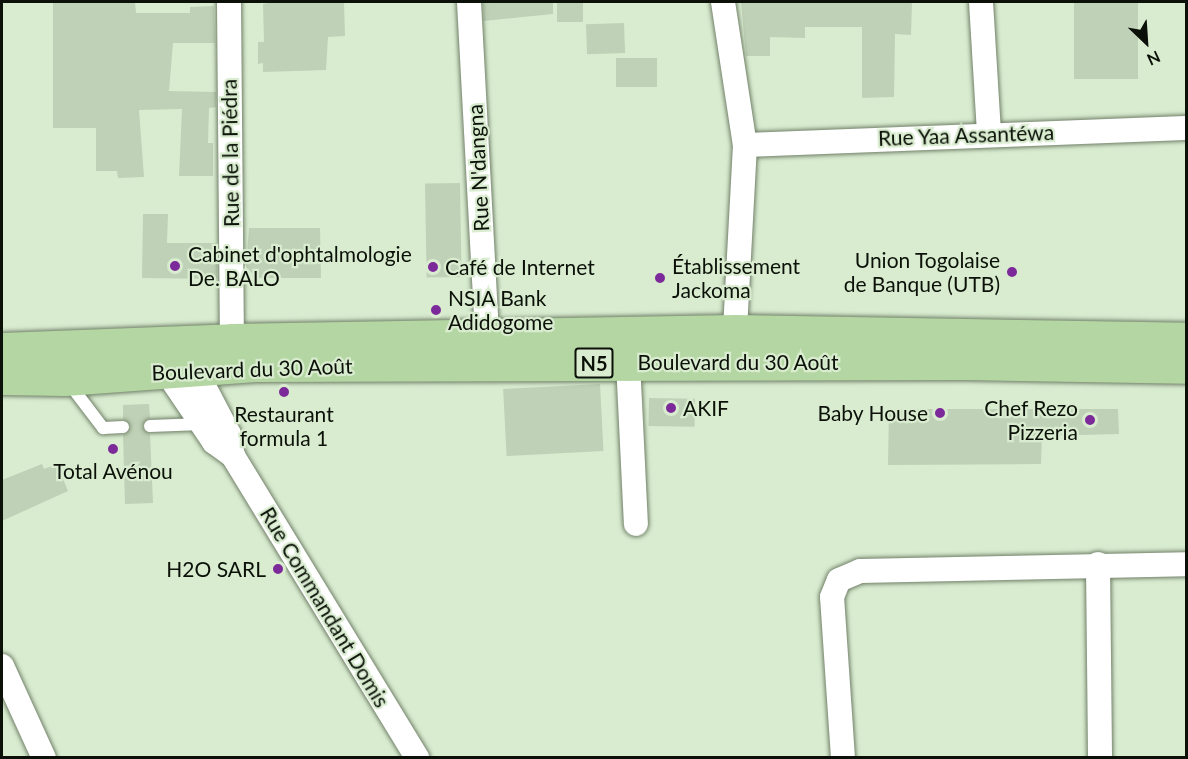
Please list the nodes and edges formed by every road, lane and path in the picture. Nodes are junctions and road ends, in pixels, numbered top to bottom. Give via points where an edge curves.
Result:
1 (229, 2) edge
2 (470, 2) edge
3 (723, 2) edge
4 (981, 2) edge
5 (1186, 128) edge
6 (989, 133) junction
7 (745, 145) junction
8 (735, 331) junction
9 (487, 334) junction
10 (1186, 339) edge
11 (232, 340) junction
12 (2, 349) edge
13 (179, 357) junction
14 (628, 362) junction
15 (1186, 367) edge
16 (2, 378) edge
17 (65, 379) junction
18 (202, 424) junction
19 (150, 426) dead end
20 (123, 427) dead end
21 (234, 456) junction
22 (636, 524) dead end
23 (1098, 564) junction
24 (1186, 564) edge
25 (2, 666) edge
26 (44, 758) edge
27 (417, 758) edge
28 (843, 758) edge
29 (1100, 758) edge

1 - 11 street, Rue de la Piédra
2 - 9 street, Rue N'dangna
3 - 7 street
4 - 6 street
5 - 6 street, Rue Yaa Assantéwa
6 - 7 street, Rue Yaa Assantéwa
7 - 8 street
8 - 9 highway, Boulevard du 30 Août / N5
8 - 10 highway, Boulevard du 30 Août / N5
9 - 11 highway, Boulevard du 30 Août / N5
11 - 13 highway, Boulevard du 30 Août / N5
12 - 13 highway, Boulevard du 30 Août / N5
13 - 14 highway, Boulevard du 30 Août / N5 via 254,365
13 - 17 highway, Boulevard du 30 Août / N5
13 - 18 street, Rue Commandant Domis
13 - 21 street, Rue Commandant Domis via 229,434
14 - 15 highway, Boulevard du 30 Août / N5
14 - 22 street
16 - 17 highway, Boulevard du 30 Août / N5
17 - 20 lane via 103,428
18 - 19 lane
18 - 21 street, Rue Commandant Domis via 214,442
21 - 27 street, Rue Commandant Domis
23 - 24 street
23 - 28 street via 860,571 839,580 832,597
23 - 29 street
25 - 26 street

